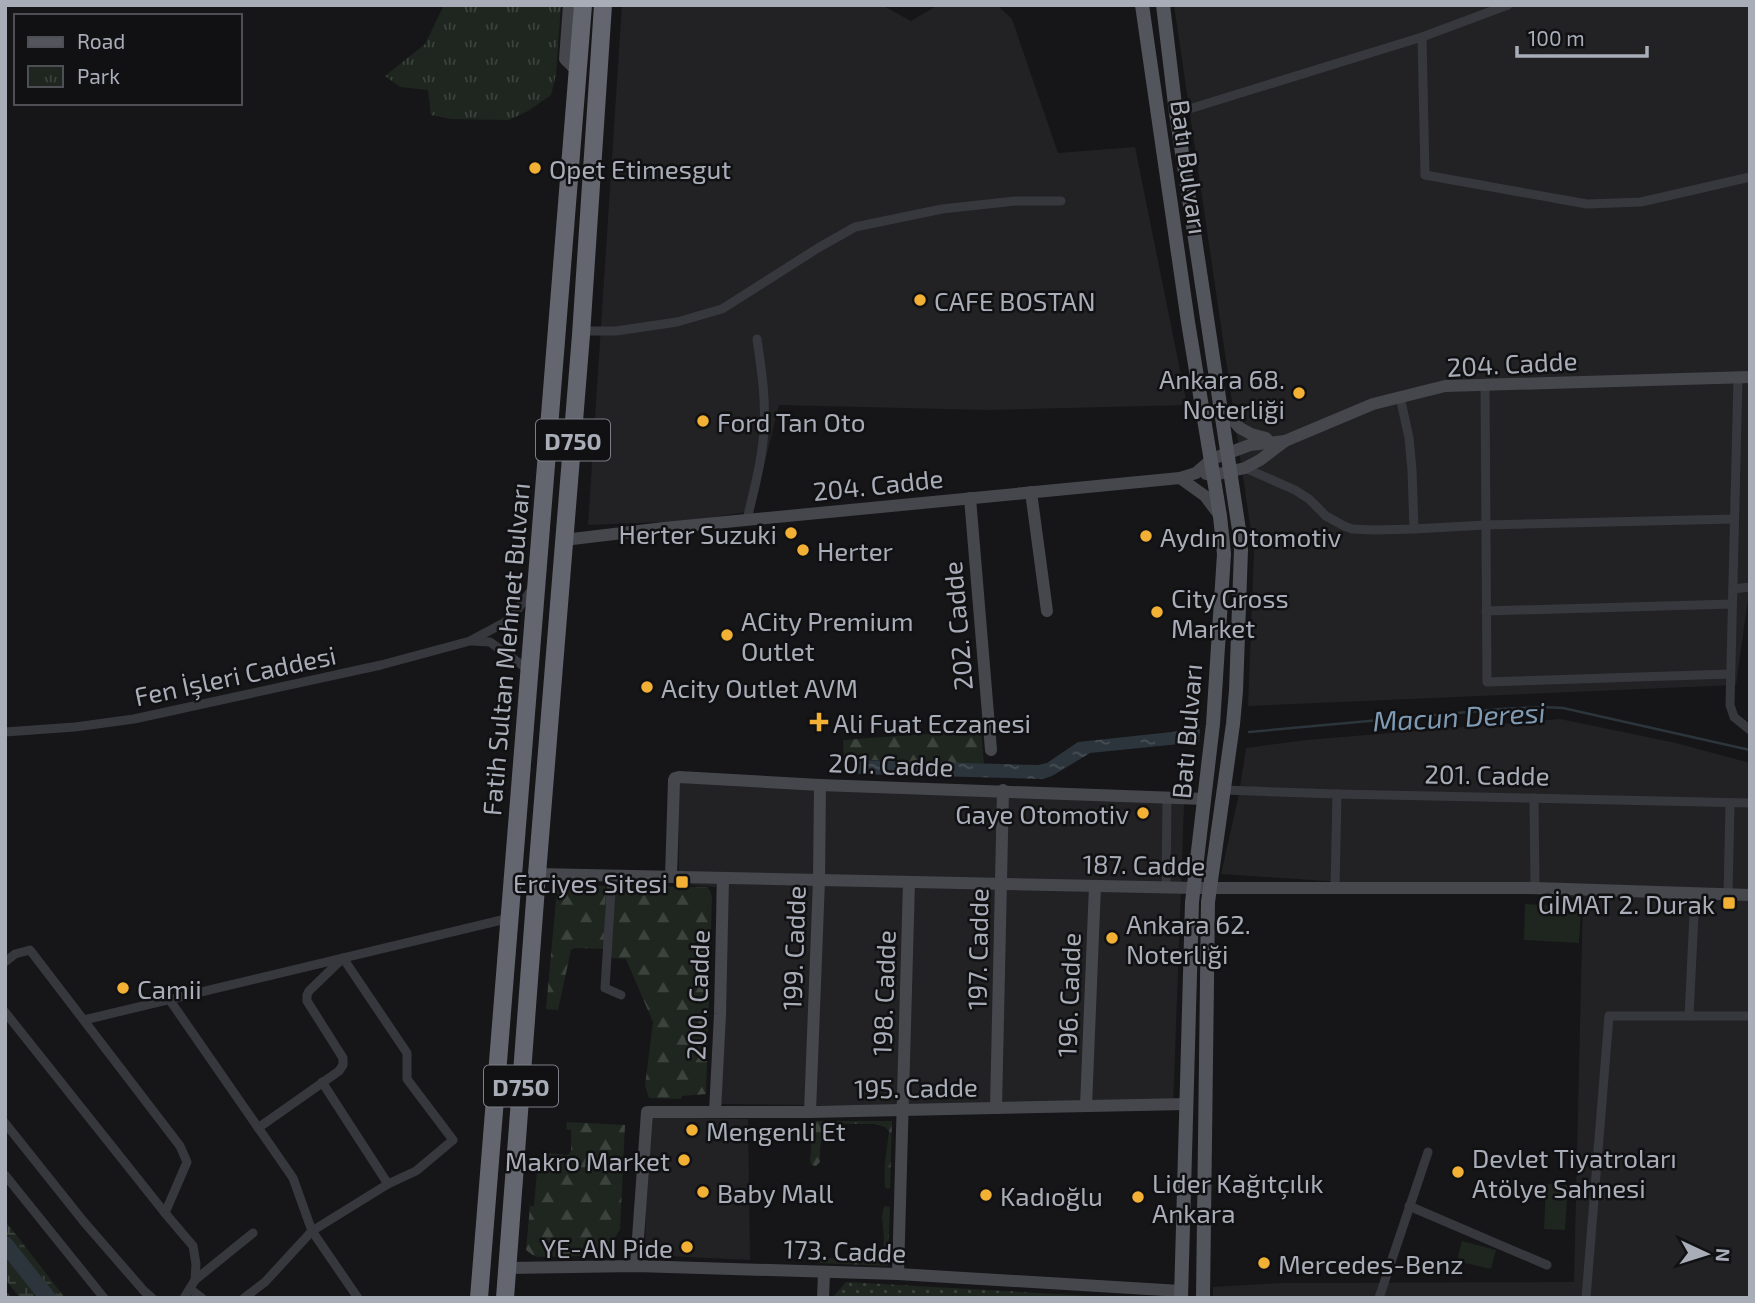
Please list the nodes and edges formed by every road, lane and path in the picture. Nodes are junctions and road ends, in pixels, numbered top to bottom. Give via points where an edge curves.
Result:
1 (569, 5) edge
2 (583, 5) edge
3 (603, 5) edge
4 (1142, 5) edge
5 (1163, 5) edge
6 (1508, 5) edge
7 (1422, 37) junction
8 (578, 71) junction
9 (1176, 113) junction
10 (1750, 177) edge
11 (1061, 201) dead end
12 (581, 331) junction
13 (757, 339) dead end
14 (1744, 377) edge
15 (1485, 384) junction
16 (1400, 397) junction
17 (1221, 407) junction
18 (1285, 441) junction
19 (1269, 443) junction
20 (1228, 453) junction
21 (1212, 459) junction
22 (1238, 470) junction
23 (1196, 473) junction
24 (1214, 475) junction
25 (1180, 478) junction
26 (1031, 492) junction
27 (970, 498) junction
28 (1220, 516) junction
29 (1734, 519) junction
30 (747, 520) junction
31 (1485, 524) junction
32 (1414, 529) junction
33 (564, 540) junction
34 (537, 582) junction
35 (1750, 587) edge
36 (1732, 589) junction
37 (1732, 604) junction
38 (1047, 611) dead end
39 (1486, 611) junction
40 (470, 641) junction
41 (530, 670) junction
42 (1730, 674) junction
43 (1750, 730) edge
44 (5, 732) edge
45 (990, 750) dead end
46 (820, 785) junction
47 (1003, 790) junction
48 (1224, 790) junction
49 (1337, 794) junction
50 (1167, 798) junction
51 (1534, 798) junction
52 (1205, 799) junction
53 (1730, 803) junction
54 (1750, 803) edge
55 (537, 874) junction
56 (612, 876) junction
57 (671, 877) junction
58 (723, 878) junction
59 (819, 880) junction
60 (909, 882) junction
61 (1001, 884) junction
62 (1095, 886) junction
63 (1166, 887) junction
64 (1194, 888) junction
65 (1211, 888) junction
66 (1335, 888) junction
67 (1535, 888) junction
68 (1695, 894) junction
69 (1728, 895) junction
70 (1750, 895) edge
71 (510, 918) junction
72 (343, 958) junction
73 (5, 962) edge
74 (621, 995) dead end
75 (169, 999) junction
76 (5, 1012) edge
77 (1689, 1016) junction
78 (1750, 1016) edge
79 (84, 1020) junction
80 (322, 1082) junction
81 (1186, 1104) junction
82 (1086, 1106) junction
83 (996, 1108) junction
84 (902, 1111) junction
85 (715, 1112) junction
86 (810, 1112) junction
87 (5, 1123) edge
88 (258, 1128) junction
89 (1428, 1152) dead end
90 (5, 1175) edge
91 (388, 1184) junction
92 (1409, 1206) junction
93 (165, 1213) junction
94 (312, 1231) junction
95 (253, 1233) dead end
96 (1547, 1265) dead end
97 (636, 1266) junction
98 (506, 1268) junction
99 (824, 1273) junction
100 (898, 1274) junction
101 (192, 1284) junction
102 (1181, 1294) edge
103 (104, 1298) edge
104 (152, 1298) edge
105 (184, 1298) edge
106 (202, 1298) edge
107 (244, 1298) edge
108 (358, 1298) edge
109 (479, 1298) edge
110 (505, 1298) edge
111 (823, 1298) edge
112 (1203, 1298) edge
113 (1379, 1298) edge
114 (1586, 1298) edge

1 - 8 street via 565,59
2 - 8 highway, Fatih Sultan Mehmet Bulvarı / D750
3 - 12 highway, Fatih Sultan Mehmet Bulvarı / D750
4 - 21 main road, Batı Bulvarı
5 - 9 main road, Batı Bulvarı
6 - 7 street
7 - 9 street
7 - 10 street via 1425,175 1587,204 1641,202
8 - 34 highway, Fatih Sultan Mehmet Bulvarı / D750
9 - 17 main road, Batı Bulvarı
11 - 12 street via 942,209 855,227 722,309 677,322
12 - 33 highway, Fatih Sultan Mehmet Bulvarı / D750
13 - 30 street via 764,426
14 - 15 street, 204. Cadde
14 - 29 street
15 - 16 street, 204. Cadde via 1445,386
15 - 31 street
16 - 18 street, 204. Cadde
16 - 32 street via 1409,438
17 - 19 street via 1240,428
17 - 20 main road, Batı Bulvarı
18 - 19 street, 204. Cadde
18 - 22 street, 204. Cadde
19 - 20 street, 204. Cadde
20 - 21 street, 204. Cadde
20 - 22 main road, Batı Bulvarı
21 - 23 street, 204. Cadde
21 - 24 main road, Batı Bulvarı
22 - 24 street, 204. Cadde
22 - 32 street via 1295,490 1344,526
22 - 48 main road, Batı Bulvarı via 1241,573 1236,691
23 - 24 street, 204. Cadde
23 - 25 street, 204. Cadde
24 - 28 main road, Batı Bulvarı
25 - 26 street, 204. Cadde
25 - 28 street via 1205,496
26 - 27 street, 204. Cadde
26 - 38 street
27 - 30 street, 204. Cadde
27 - 45 street, 202. Cadde
28 - 52 main road, Batı Bulvarı via 1223,590
29 - 31 street
29 - 36 street
30 - 33 street, 204. Cadde
31 - 32 street
31 - 39 street
33 - 55 highway, Fatih Sultan Mehmet Bulvarı / D750
34 - 40 street, Fen İşleri Caddesi via 510,619
34 - 41 highway, Fatih Sultan Mehmet Bulvarı / D750
35 - 36 street
36 - 37 street
37 - 39 street
37 - 42 street
39 - 42 street via 1487,682
40 - 41 street via 489,642
40 - 44 street, Fen İşleri Caddesi via 134,719
41 - 71 highway, Fatih Sultan Mehmet Bulvarı / D750
42 - 43 street via 1734,717
46 - 47 street, 201. Cadde
46 - 57 street, 201. Cadde via 675,778
46 - 59 street, 199. Cadde
47 - 50 street, 201. Cadde
47 - 61 street, 197. Cadde
48 - 49 street, 201. Cadde
48 - 65 main road, Batı Bulvarı
49 - 51 street, 201. Cadde
49 - 66 street
50 - 52 street, 201. Cadde
50 - 63 street
51 - 53 street, 201. Cadde
51 - 67 street
52 - 64 main road, Batı Bulvarı
53 - 54 street, 201. Cadde
53 - 69 street
55 - 56 street, 187. Cadde
55 - 98 highway, Fatih Sultan Mehmet Bulvarı / D750
56 - 57 street, 187. Cadde
56 - 74 street via 605,988
57 - 58 street, 187. Cadde
58 - 59 street, 187. Cadde
58 - 85 street, 200. Cadde
59 - 60 street, 187. Cadde
59 - 86 street, 199. Cadde
60 - 61 street, 187. Cadde
60 - 84 street, 198. Cadde
61 - 62 street, 187. Cadde
61 - 83 street, 197. Cadde
62 - 63 street, 187. Cadde
62 - 82 street, 196. Cadde
63 - 64 street, 187. Cadde
64 - 65 street, 187. Cadde
64 - 81 main road, Batı Bulvarı
65 - 66 street, 187. Cadde
65 - 112 main road, Batı Bulvarı
66 - 67 street, 187. Cadde
67 - 68 street, 187. Cadde
68 - 69 street, 187. Cadde
68 - 77 street
69 - 70 street, 187. Cadde
71 - 72 street
71 - 109 highway, Fatih Sultan Mehmet Bulvarı / D750
72 - 75 street
72 - 80 street via 307,995 343,1058 339,1071
72 - 91 street via 407,1053 407,1079 453,1140 416,1171
73 - 79 street via 30,950
75 - 79 street
75 - 88 street
76 - 93 street
77 - 78 street
77 - 114 street via 1609,1016
79 - 93 street via 180,1146 187,1162
80 - 88 street
80 - 91 street
81 - 82 street, 195. Cadde
81 - 102 main road, Batı Bulvarı
82 - 83 street, 195. Cadde
83 - 84 street, 195. Cadde
84 - 86 street, 195. Cadde
84 - 100 street, 198. Cadde
85 - 86 street, 195. Cadde
85 - 97 street, 195. Cadde via 647,1112
87 - 104 street
88 - 94 street via 293,1178
89 - 92 street
90 - 103 street
91 - 94 street
92 - 96 street
92 - 113 street
93 - 101 street via 193,1245 196,1265
94 - 107 street
94 - 108 street
95 - 101 street
97 - 98 street, 173. Cadde
97 - 99 street, 173. Cadde
98 - 110 highway, Fatih Sultan Mehmet Bulvarı / D750
99 - 100 street, 173. Cadde
99 - 111 street
100 - 102 street, 173. Cadde
101 - 105 street
101 - 106 street

